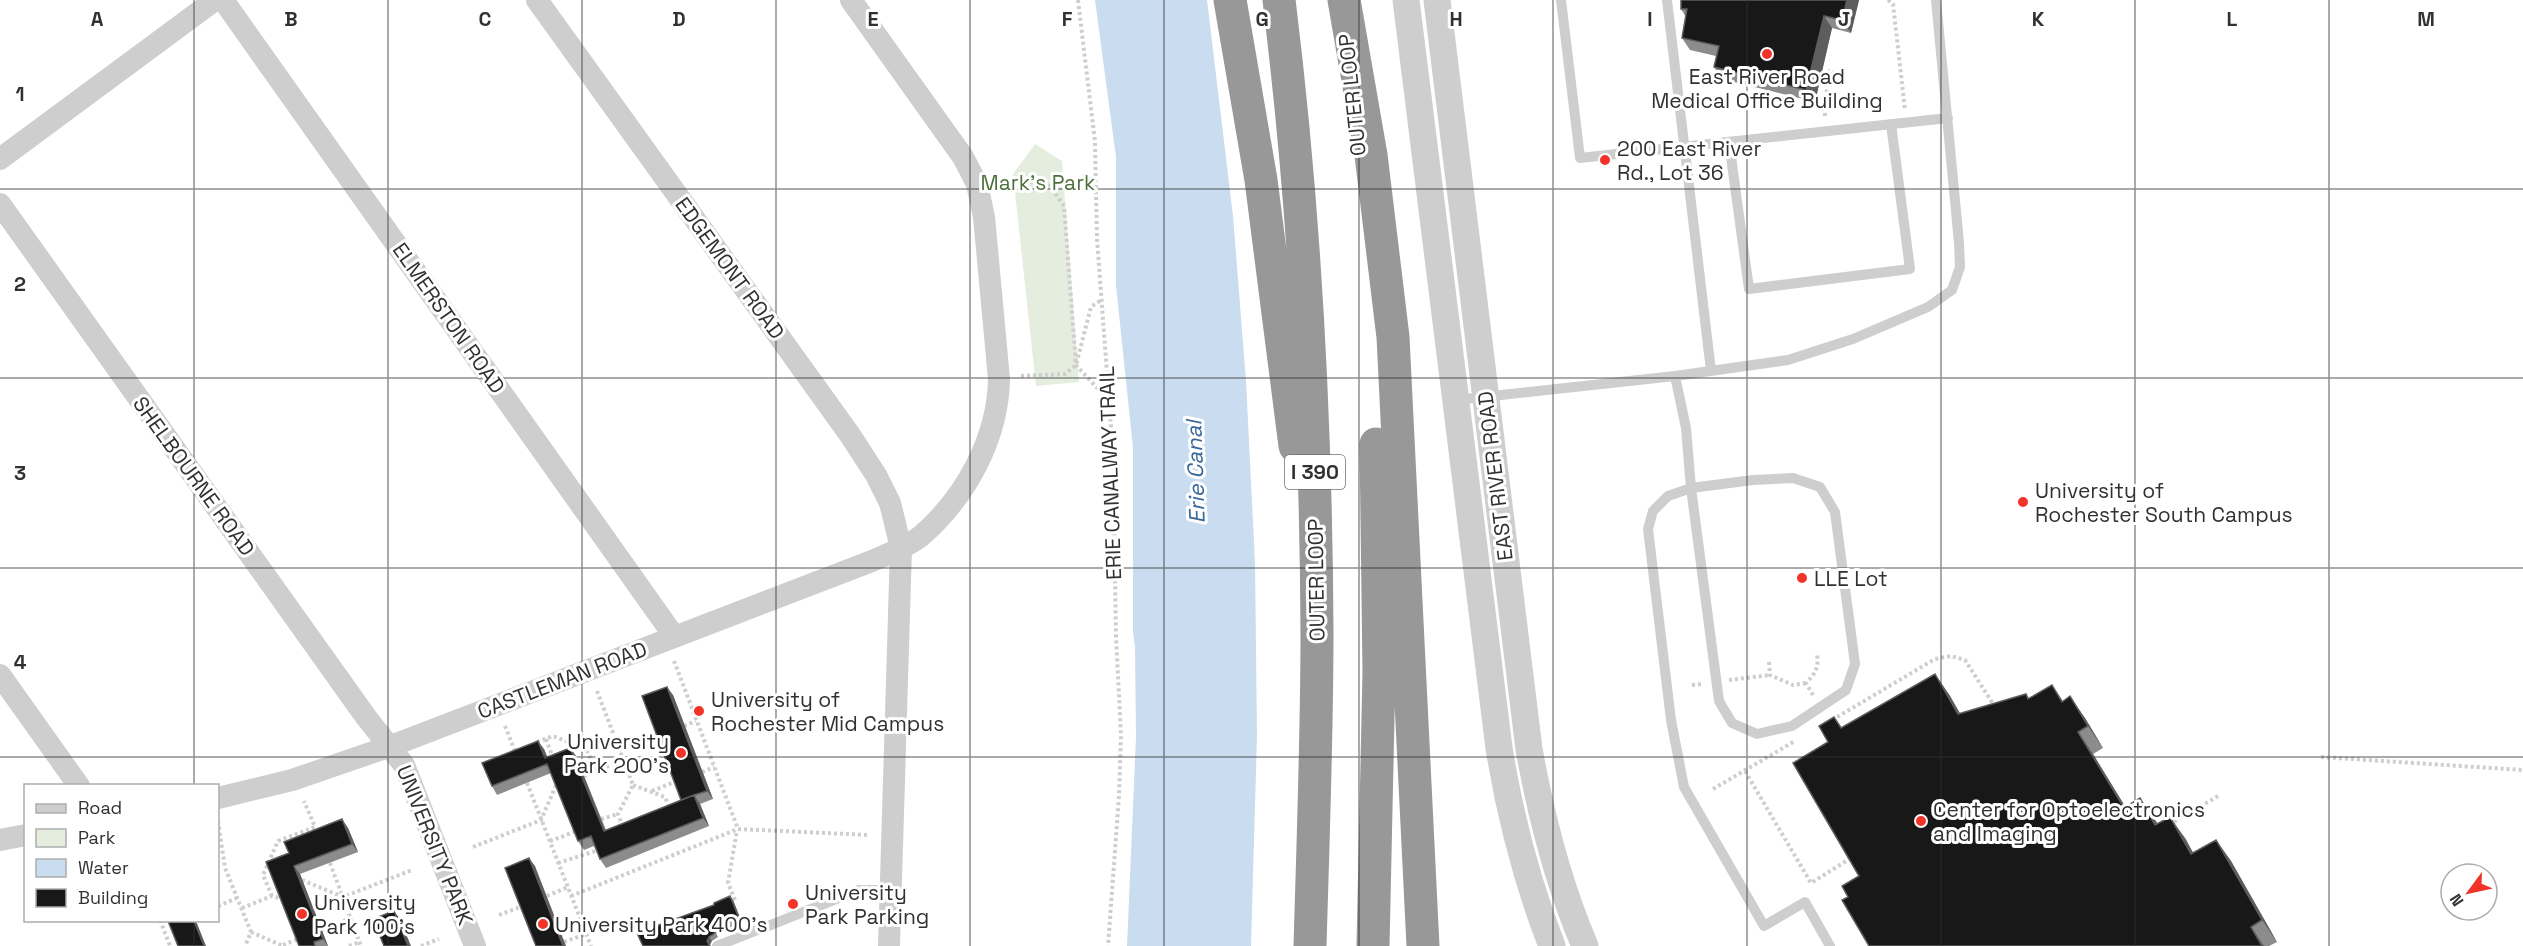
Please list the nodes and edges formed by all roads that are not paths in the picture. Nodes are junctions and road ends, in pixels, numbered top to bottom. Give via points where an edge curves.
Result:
1 (214, 0) edge
2 (223, 0) edge
3 (537, 0) edge
4 (852, 0) edge
5 (1230, 0) edge
6 (1279, 0) edge
7 (1343, 0) edge
8 (1406, 0) edge
9 (1437, 0) edge
10 (1561, 0) edge
11 (1669, 0) edge
12 (1936, 0) edge
13 (1948, 118) junction
14 (1891, 124) junction
15 (1729, 142) junction
16 (1684, 147) junction
17 (0, 159) edge
18 (0, 204) edge
19 (1711, 371) junction
20 (1675, 376) junction
21 (1486, 397) junction
22 (1455, 400) junction
23 (1691, 488) junction
24 (901, 548) junction
25 (1317, 631) junction
26 (674, 636) junction
27 (0, 675) edge
28 (391, 746) junction
29 (78, 784) edge
30 (219, 798) edge
31 (24, 835) edge
32 (0, 840) edge
33 (891, 890) junction
34 (476, 946) edge
35 (717, 946) edge
36 (889, 946) edge
37 (1310, 946) edge
38 (1372, 946) edge
39 (1423, 946) edge
40 (1552, 946) edge
41 (1585, 946) edge
42 (1830, 946) edge

1 - 17 street
2 - 26 street, ELMERSTON ROAD
3 - 24 street, EDGEMONT ROAD via 850,435 890,503
4 - 24 street, CASTLEMAN ROAD via 963,157 977,184 991,286 999,379 990,436 966,483 942,514 920,537
5 - 25 highway via 1266,220
6 - 25 highway, OUTER LOOP / I 390 via 1308,309
7 - 38 highway, OUTER LOOP / I 390 via 1362,193 1377,459 1379,699
7 - 39 highway via 1371,155 1392,326
8 - 22 street, EAST RIVER ROAD
9 - 21 street, EAST RIVER ROAD
10 - 16 lane via 1580,158
11 - 16 lane
12 - 13 lane
13 - 14 lane
13 - 19 lane via 1960,267 1952,290 1928,307 1853,339 1788,360
14 - 15 lane
14 - 15 lane via 1910,269 1749,289
15 - 16 lane
16 - 19 lane
18 - 28 street, SHELBOURNE ROAD via 366,717
19 - 20 lane
20 - 21 lane
20 - 23 lane via 1686,428
21 - 22 lane
21 - 41 street, EAST RIVER ROAD via 1536,786 1553,857
22 - 40 street, EAST RIVER ROAD via 1505,785 1532,891
23 - 23 lane via 1793,478 1820,487 1835,512 1855,664 1846,690 1792,726 1756,734 1732,723 1719,701
23 - 42 lane via 1668,496 1653,511 1648,529 1671,720 1684,787 1764,926 1805,903
24 - 26 street, CASTLEMAN ROAD
24 - 33 street, EDGEMONT ROAD
25 - 37 highway, OUTER LOOP / I 390
26 - 28 street, CASTLEMAN ROAD
27 - 29 street
28 - 30 street, CASTLEMAN ROAD via 292,780
28 - 34 street, UNIVERSITY PARK via 404,765
31 - 32 street
33 - 35 lane via 859,890
33 - 36 street, EDGEMONT ROAD

